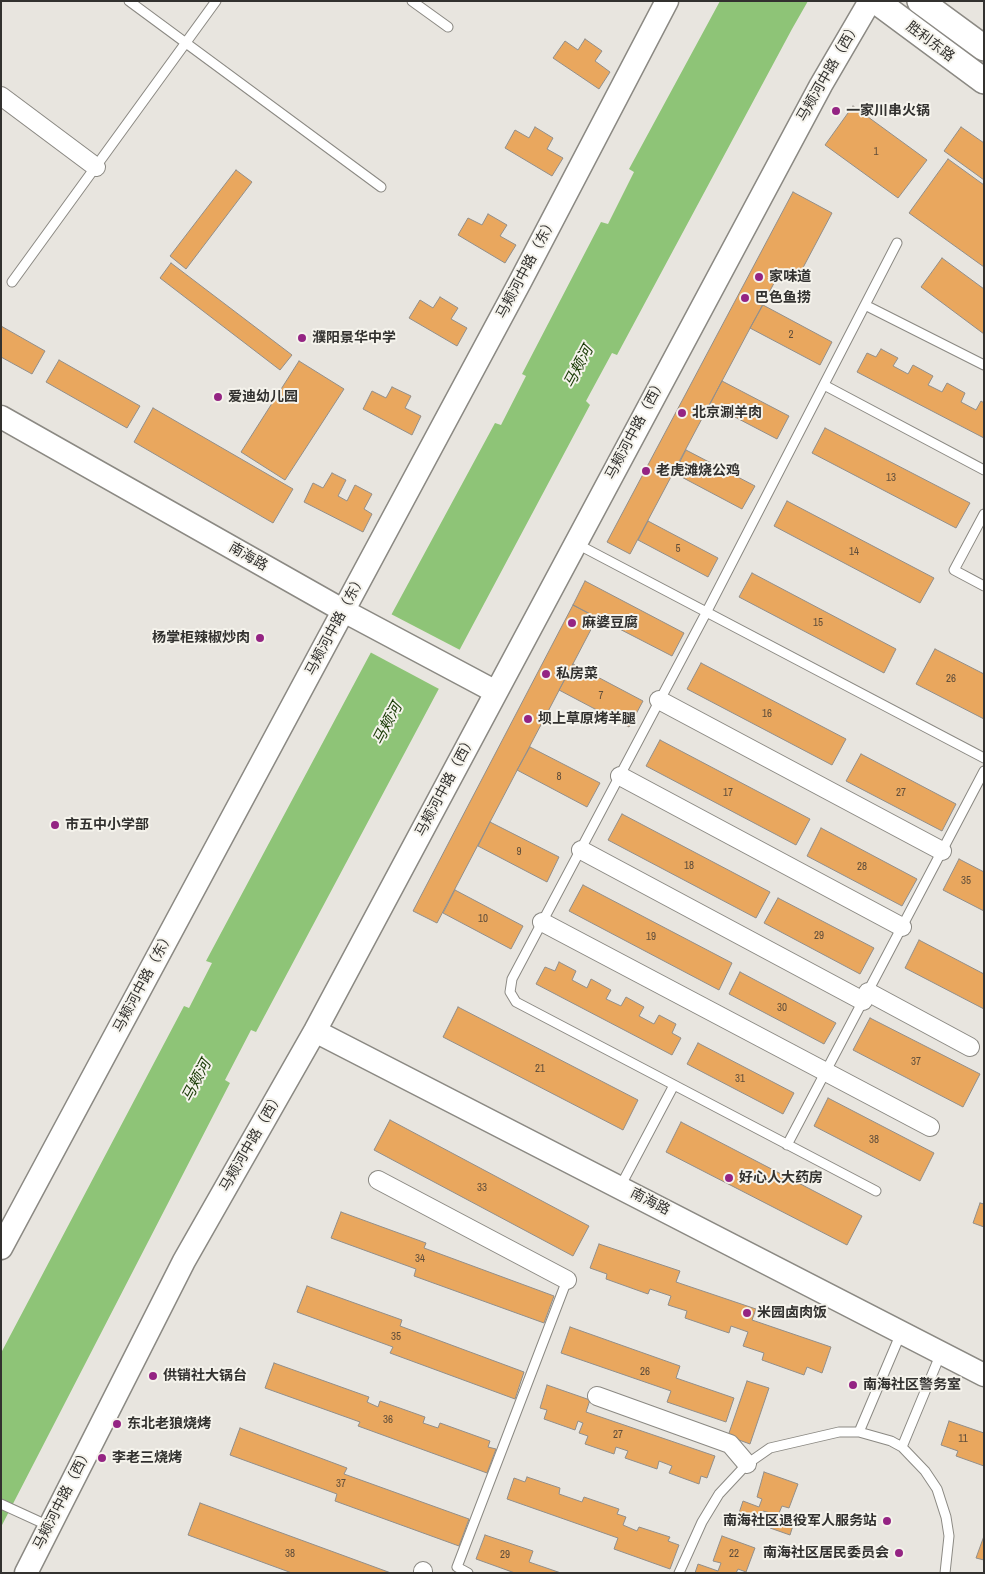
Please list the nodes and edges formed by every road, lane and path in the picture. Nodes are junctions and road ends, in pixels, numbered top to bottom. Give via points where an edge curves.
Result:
1 (129, 1) edge
2 (216, 1) edge
3 (412, 1) edge
4 (667, 1) edge
5 (870, 1) edge
6 (876, 1) edge
7 (920, 1) edge
8 (448, 27) dead end
9 (186, 43) junction
10 (984, 48) edge
11 (984, 81) edge
12 (1, 96) edge
13 (96, 167) junction
14 (381, 187) dead end
15 (897, 243) dead end
16 (12, 282) dead end
17 (865, 305) junction
18 (984, 365) edge
19 (824, 385) junction
20 (1, 417) edge
21 (984, 470) edge
22 (984, 514) edge
23 (575, 543) junction
24 (984, 586) edge
25 (344, 611) junction
26 (706, 613) junction
27 (496, 692) junction
28 (659, 700) junction
29 (984, 758) edge
30 (984, 771) edge
31 (620, 776) junction
32 (581, 850) junction
33 (942, 851) junction
34 (542, 922) junction
35 (902, 927) junction
36 (865, 997) junction
37 (315, 1031) junction
38 (970, 1047) dead end
39 (826, 1071) junction
40 (674, 1085) junction
41 (930, 1127) dead end
42 (787, 1145) junction
43 (378, 1180) dead end
44 (620, 1187) junction
45 (876, 1192) dead end
46 (1, 1248) edge
47 (567, 1280) joint
48 (902, 1332) junction
49 (941, 1353) junction
50 (984, 1375) edge
51 (597, 1396) dead end
52 (859, 1432) junction
53 (902, 1447) junction
54 (747, 1464) junction
55 (1, 1504) edge
56 (49, 1526) junction
57 (26, 1573) edge
58 (468, 1573) edge
59 (679, 1573) edge
60 (946, 1573) edge

1 - 9 lane
2 - 9 lane
3 - 8 lane
4 - 25 street, 马颊河中路（东）
5 - 23 street, 马颊河中路（西） via 821,84
6 - 11 main road, 胜利东路
7 - 10 main road, 胜利东路
9 - 13 lane
9 - 14 lane
12 - 13 street
13 - 16 lane
15 - 17 lane
17 - 18 lane
17 - 19 lane
19 - 21 lane
19 - 26 lane
20 - 25 street, 南海路
22 - 24 lane via 954,570
23 - 26 lane
23 - 27 street, 马颊河中路（西）
25 - 27 street, 南海路
25 - 46 street, 马颊河中路（东）
26 - 28 lane
26 - 29 lane
27 - 37 street, 马颊河中路（西）
28 - 31 lane
28 - 33 street
30 - 33 lane
31 - 32 lane
31 - 35 street
32 - 34 lane
32 - 36 street
33 - 35 lane
34 - 39 street
34 - 40 lane via 512,979 510,992 516,1002
35 - 36 lane
36 - 38 street
36 - 39 lane
37 - 44 street, 南海路
37 - 56 street, 马颊河中路（西） via 184,1261
39 - 41 street
39 - 42 lane
40 - 42 lane
40 - 44 lane
42 - 45 lane
43 - 47 street
44 - 48 street, 南海路
47 - 58 lane via 457,1567
48 - 49 street, 南海路
48 - 52 lane
49 - 50 street, 南海路
49 - 53 lane
51 - 54 street via 730,1444
52 - 53 lane
52 - 54 lane via 839,1432 770,1448
53 - 60 lane via 937,1489 949,1536
54 - 59 lane via 719,1494 702,1522
55 - 56 lane
56 - 57 street, 马颊河中路（西）

